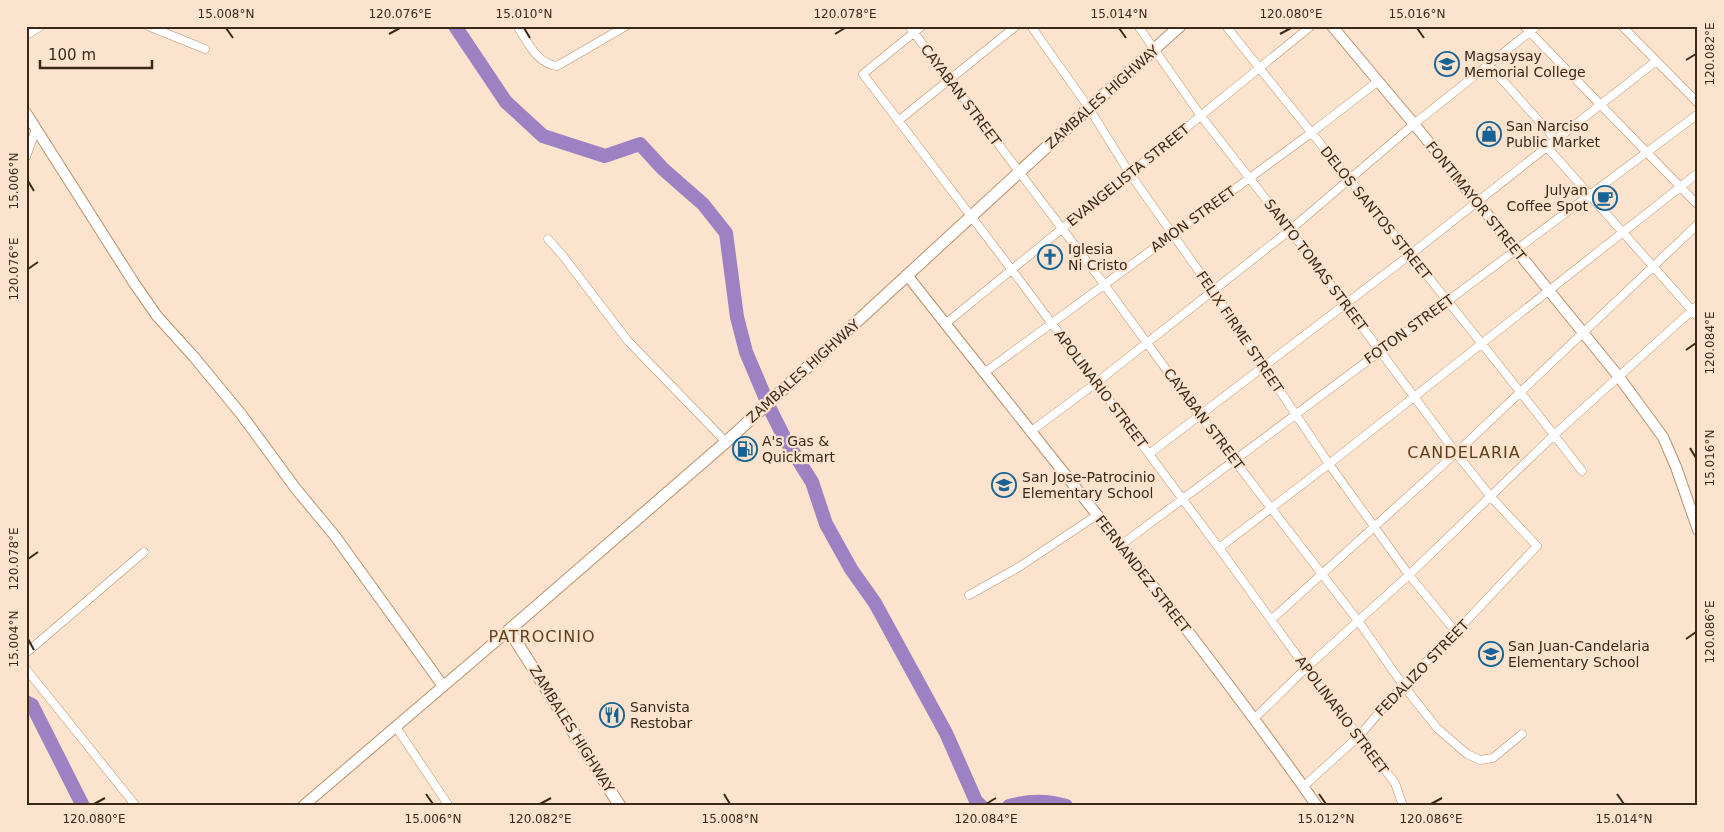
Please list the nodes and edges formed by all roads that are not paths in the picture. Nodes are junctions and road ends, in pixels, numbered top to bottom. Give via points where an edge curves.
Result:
1 (41, 26) edge
2 (148, 26) edge
3 (518, 26) edge
4 (626, 26) edge
5 (922, 26) edge
6 (1016, 26) edge
7 (1031, 26) edge
8 (1138, 26) edge
9 (1180, 26) edge
10 (1226, 26) edge
11 (1311, 26) edge
12 (1332, 26) edge
13 (1537, 26) edge
14 (1622, 26) edge
15 (1527, 29) edge
16 (911, 30) edge
17 (26, 35) edge
18 (205, 49) dead end
19 (1155, 49) junction
20 (1656, 61) junction
21 (1488, 64) junction
22 (1259, 68) junction
23 (949, 80) junction
24 (1377, 82) junction
25 (1698, 103) edge
26 (1600, 105) junction
27 (1089, 108) junction
28 (26, 113) edge
29 (1698, 114) edge
30 (1201, 116) junction
31 (898, 120) junction
32 (1414, 124) junction
33 (36, 128) junction
34 (1311, 133) junction
35 (1556, 140) junction
36 (1547, 147) junction
37 (1646, 152) junction
38 (26, 157) edge
39 (1020, 172) junction
40 (1698, 173) edge
41 (1130, 174) junction
42 (1249, 178) junction
43 (1349, 180) junction
44 (1680, 187) junction
45 (1590, 195) junction
46 (1477, 202) junction
47 (1698, 205) edge
48 (972, 216) junction
49 (1698, 224) edge
50 (1063, 229) junction
51 (1290, 230) junction
52 (1623, 232) junction
53 (1172, 234) junction
54 (548, 239) dead end
55 (1516, 250) junction
56 (1411, 254) junction
57 (1652, 266) junction
58 (1012, 270) junction
59 (907, 275) junction
60 (1104, 284) junction
61 (1548, 290) junction
62 (1213, 291) junction
63 (1448, 301) junction
64 (1345, 304) junction
65 (1695, 307) edge
66 (1698, 317) edge
67 (1052, 323) junction
68 (946, 324) junction
69 (1583, 334) junction
70 (1481, 343) junction
71 (1147, 344) junction
72 (1380, 350) junction
73 (1264, 366) junction
74 (984, 373) junction
75 (1619, 377) junction
76 (1096, 383) junction
77 (1520, 392) junction
78 (1414, 396) junction
79 (1295, 414) junction
80 (1200, 416) junction
81 (1030, 432) junction
82 (1554, 435) junction
83 (726, 442) junction
84 (1456, 453) junction
85 (1149, 454) junction
86 (1234, 460) junction
87 (1329, 464) junction
88 (1582, 470) dead end
89 (1491, 497) junction
90 (1182, 499) junction
91 (1271, 509) junction
92 (1097, 515) junction
93 (1374, 528) junction
94 (1698, 530) edge
95 (1121, 545) junction
96 (1537, 546) joint
97 (1219, 548) junction
98 (144, 552) dead end
99 (1323, 575) junction
100 (1409, 575) junction
101 (969, 595) dead end
102 (1271, 620) junction
103 (1359, 622) junction
104 (509, 630) junction
105 (1456, 632) junction
106 (26, 653) edge
107 (1306, 668) junction
108 (26, 669) edge
109 (1403, 685) junction
110 (443, 686) junction
111 (1255, 718) junction
112 (396, 726) junction
113 (1522, 734) dead end
114 (1359, 736) junction
115 (1304, 787) junction
116 (136, 806) edge
117 (303, 806) edge
118 (449, 806) edge
119 (620, 806) edge
120 (1317, 806) edge
121 (1403, 806) edge

1 - 17 street
2 - 18 street
3 - 4 street via 538,57 546,64 557,66
5 - 16 street
6 - 23 street
7 - 27 street, FELIX FIRME STREET
8 - 19 street, SANTO TOMAS STREET
9 - 19 main road, ZAMBALES HIGHWAY
10 - 22 street, DELOS SANTOS STREET
11 - 22 street, EVANGELISTA STREET
12 - 24 street, FONTIMAYOR STREET
13 - 15 street
14 - 20 street
15 - 21 street
15 - 26 street
16 - 23 street, CAYABAN STREET
16 - 31 street, APOLINARIO STREET via 863,74
19 - 27 main road, ZAMBALES HIGHWAY
19 - 30 street, SANTO TOMAS STREET
20 - 25 street
20 - 26 street
21 - 32 street
21 - 35 street
22 - 30 street, EVANGELISTA STREET
22 - 34 street, DELOS SANTOS STREET
23 - 31 street
23 - 39 street, CAYABAN STREET
24 - 32 street, FONTIMAYOR STREET
24 - 34 street, AMON STREET
26 - 35 street
26 - 37 street
27 - 39 main road, ZAMBALES HIGHWAY
27 - 41 street, FELIX FIRME STREET
28 - 33 street
29 - 37 street, FOTON STREET
30 - 41 street, EVANGELISTA STREET
30 - 42 street, SANTO TOMAS STREET
31 - 48 street, APOLINARIO STREET
32 - 43 street
32 - 46 street, FONTIMAYOR STREET
33 - 38 street
33 - 110 street via 157,316 241,414 347,551
34 - 42 street, AMON STREET
34 - 43 street, DELOS SANTOS STREET
35 - 36 street
36 - 45 street
36 - 46 street
37 - 44 street
37 - 45 street, FOTON STREET
39 - 48 main road, ZAMBALES HIGHWAY
39 - 50 street, CAYABAN STREET
40 - 44 street
41 - 50 street, EVANGELISTA STREET
41 - 53 street, FELIX FIRME STREET
42 - 51 street, SANTO TOMAS STREET
42 - 53 street, AMON STREET
43 - 51 street
43 - 56 street, DELOS SANTOS STREET
44 - 47 street
44 - 52 street
45 - 52 street
45 - 55 street, FOTON STREET
46 - 55 street, FONTIMAYOR STREET
46 - 56 street
48 - 58 street, APOLINARIO STREET
48 - 59 main road, ZAMBALES HIGHWAY
49 - 57 street
50 - 58 street, EVANGELISTA STREET
50 - 60 street, CAYABAN STREET
51 - 62 street
51 - 64 street, SANTO TOMAS STREET
52 - 57 street
52 - 61 street
53 - 60 street, AMON STREET
53 - 62 street, FELIX FIRME STREET
54 - 83 street via 628,341
55 - 61 street, FONTIMAYOR STREET
55 - 63 street, FOTON STREET
56 - 63 street, DELOS SANTOS STREET
56 - 64 street
57 - 65 street
57 - 69 street
58 - 67 street, APOLINARIO STREET
58 - 68 street, EVANGELISTA STREET
59 - 68 street, FERNANDEZ STREET
59 - 83 main road, ZAMBALES HIGHWAY
60 - 67 street, AMON STREET
60 - 71 street, CAYABAN STREET
61 - 69 street, FONTIMAYOR STREET
61 - 70 street
62 - 71 street
62 - 73 street, FELIX FIRME STREET
63 - 70 street, DELOS SANTOS STREET
63 - 72 street, FOTON STREET
64 - 72 street, SANTO TOMAS STREET
64 - 73 street
65 - 66 street
65 - 75 street
67 - 74 street, AMON STREET
67 - 76 street, APOLINARIO STREET
68 - 74 street, FERNANDEZ STREET
69 - 75 street, FONTIMAYOR STREET
69 - 77 street
70 - 77 street, DELOS SANTOS STREET
70 - 78 street
71 - 76 street
71 - 80 street, CAYABAN STREET
72 - 78 street, SANTO TOMAS STREET
72 - 79 street, FOTON STREET
73 - 79 street, FELIX FIRME STREET
73 - 80 street
74 - 81 street, FERNANDEZ STREET
75 - 82 street
75 - 94 street, FONTIMAYOR STREET via 1662,437
76 - 81 street
76 - 85 street, APOLINARIO STREET
77 - 82 street, DELOS SANTOS STREET
77 - 84 street
78 - 84 street, SANTO TOMAS STREET
78 - 87 street
79 - 86 street, FOTON STREET
79 - 87 street, FELIX FIRME STREET
80 - 85 street
80 - 86 street, CAYABAN STREET
81 - 92 street, FERNANDEZ STREET
82 - 88 street, DELOS SANTOS STREET
82 - 89 street
83 - 104 main road, ZAMBALES HIGHWAY
84 - 89 street, SANTO TOMAS STREET
84 - 93 street
85 - 90 street, APOLINARIO STREET
86 - 90 street, FOTON STREET
86 - 91 street, CAYABAN STREET
87 - 91 street
87 - 93 street, FELIX FIRME STREET
89 - 96 street, SANTO TOMAS STREET
89 - 100 street
90 - 95 street, FOTON STREET
90 - 97 street, APOLINARIO STREET
91 - 97 street
91 - 99 street, CAYABAN STREET
92 - 95 street, FERNANDEZ STREET
92 - 101 street
93 - 99 street
93 - 100 street, FELIX FIRME STREET
95 - 111 street, FERNANDEZ STREET
96 - 105 street, FEDALIZO STREET
97 - 102 street, APOLINARIO STREET
98 - 106 street
99 - 102 street
99 - 103 street, CAYABAN STREET
100 - 103 street
100 - 105 street, FELIX FIRME STREET
102 - 107 street, APOLINARIO STREET
103 - 107 street
103 - 109 street, CAYABAN STREET
104 - 110 street
104 - 119 main road, ZAMBALES HIGHWAY
105 - 109 street, FEDALIZO STREET
107 - 111 street
107 - 114 street, APOLINARIO STREET
108 - 116 street
109 - 113 street, CAYABAN STREET via 1445,735 1467,754 1480,760 1493,758
109 - 114 street, FEDALIZO STREET
110 - 112 street
111 - 115 street, FERNANDEZ STREET
112 - 117 street
112 - 118 street
114 - 115 street, FEDALIZO STREET
114 - 121 street, APOLINARIO STREET via 1394,783
115 - 120 street, FERNANDEZ STREET

